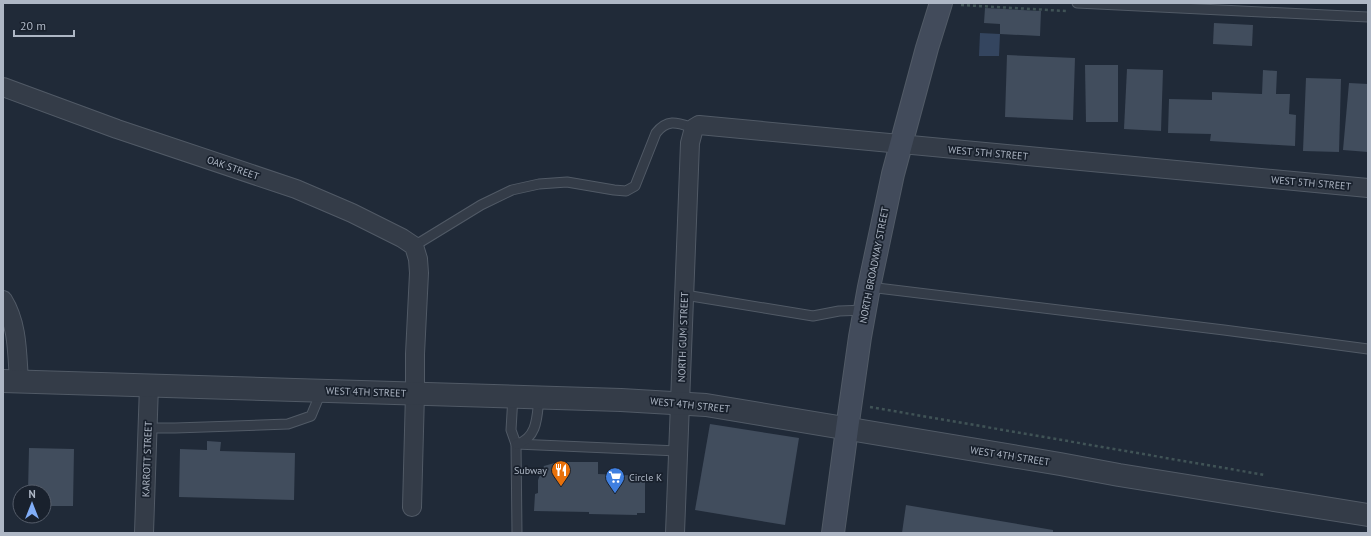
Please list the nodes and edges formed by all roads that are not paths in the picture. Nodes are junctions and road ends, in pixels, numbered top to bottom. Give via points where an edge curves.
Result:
1 (941, 3) edge
2 (1077, 3) edge
3 (1368, 17) edge
4 (3, 87) edge
5 (694, 128) junction
6 (901, 145) junction
7 (1368, 188) edge
8 (414, 246) junction
9 (869, 287) junction
10 (685, 295) junction
11 (3, 300) edge
12 (865, 310) junction
13 (1368, 349) edge
14 (11, 381) edge
15 (150, 385) junction
16 (321, 390) junction
17 (415, 393) junction
18 (513, 396) junction
19 (539, 397) junction
20 (681, 403) junction
21 (148, 428) junction
22 (847, 429) junction
23 (516, 444) junction
24 (678, 451) junction
25 (412, 507) dead end
26 (1368, 515) edge
27 (144, 533) edge
28 (517, 533) edge
29 (675, 533) edge
30 (834, 533) edge

1 - 6 main road, NORTH BROADWAY STREET
2 - 3 lane
4 - 8 street, OAK STREET via 117,129 296,189 352,213
5 - 6 street, WEST 5TH STREET via 699,125
5 - 8 lane via 677,123 667,123 660,127 635,186 626,191 567,182 539,184 512,190 481,205
5 - 10 street, NORTH GUM STREET via 690,143
6 - 7 street, WEST 5TH STREET
6 - 9 main road, NORTH BROADWAY STREET
8 - 17 street via 418,259
9 - 12 main road, NORTH BROADWAY STREET
9 - 13 lane
10 - 12 lane via 813,316
10 - 20 street, NORTH GUM STREET
11 - 14 street via 16,334
12 - 22 main road, NORTH BROADWAY STREET
14 - 15 street, WEST 4TH STREET
15 - 16 street, WEST 4TH STREET
15 - 21 street, KARROTT STREET
16 - 17 street, WEST 4TH STREET
16 - 21 lane via 311,416 288,424
17 - 18 street, WEST 4TH STREET
17 - 25 street
18 - 19 street, WEST 4TH STREET
18 - 23 lane via 511,430
19 - 20 street, WEST 4TH STREET
19 - 23 lane via 534,429 525,442
20 - 22 street, WEST 4TH STREET
20 - 24 street, NORTH GUM STREET
21 - 27 street, KARROTT STREET
22 - 26 street, WEST 4TH STREET
22 - 30 main road, NORTH BROADWAY STREET
23 - 24 lane
23 - 28 lane
24 - 29 street, NORTH GUM STREET

